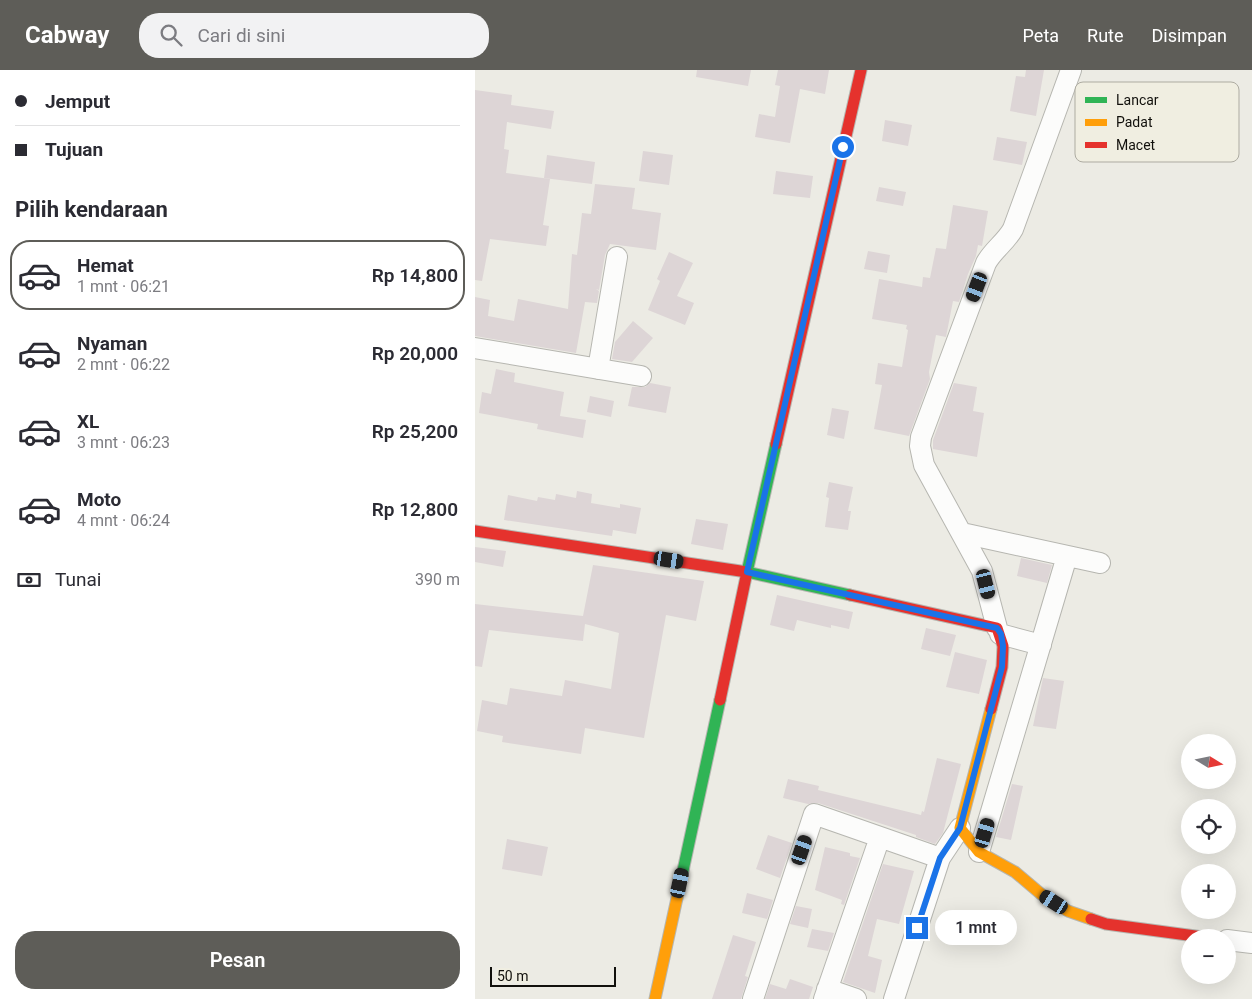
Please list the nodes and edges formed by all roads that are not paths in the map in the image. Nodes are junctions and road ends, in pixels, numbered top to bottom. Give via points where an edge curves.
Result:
1 (861, 70) edge
2 (1071, 70) edge
3 (617, 257) dead end
4 (475, 348) edge
5 (598, 369) junction
6 (641, 376) dead end
7 (475, 531) edge
8 (962, 533) junction
9 (1067, 556) junction
10 (1100, 563) dead end
11 (747, 572) junction
12 (999, 631) junction
13 (1041, 645) junction
14 (960, 828) junction
15 (879, 837) junction
16 (979, 852) junction
17 (940, 858) junction
18 (1181, 934) edge
19 (1236, 941) edge
20 (1252, 943) edge
21 (825, 994) edge
22 (655, 999) edge
23 (753, 999) edge
24 (855, 999) edge
25 (894, 999) edge

1 - 11 street
2 - 8 street via 1013,228 986,264 921,437 924,465
3 - 5 street
4 - 5 street
5 - 6 street
7 - 11 street
8 - 9 street
8 - 12 street via 982,571
9 - 10 street
9 - 13 street
11 - 12 street
11 - 22 street
12 - 13 street
12 - 14 street via 1002,667
13 - 16 street
14 - 16 street
14 - 17 street
15 - 17 street
15 - 21 street
15 - 23 street via 814,814
16 - 18 street via 1015,872 1068,911 1106,924
17 - 25 street
19 - 20 street
21 - 24 street

